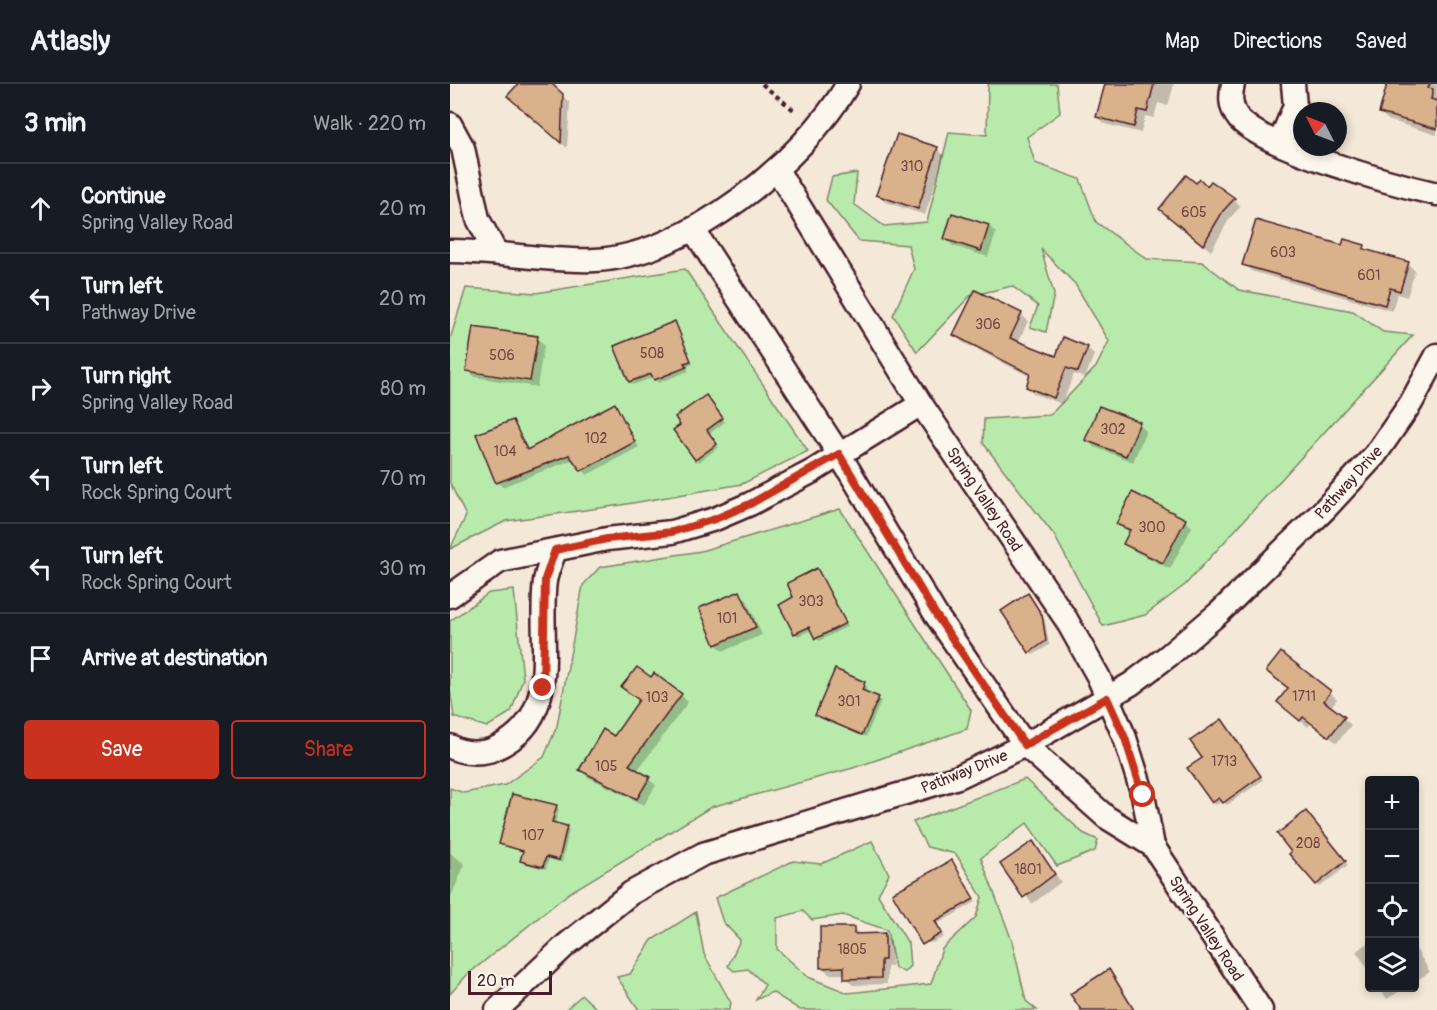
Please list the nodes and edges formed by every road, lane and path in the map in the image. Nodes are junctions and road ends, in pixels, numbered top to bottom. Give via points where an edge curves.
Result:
1 (762, 84) edge
2 (849, 84) edge
3 (1233, 84) edge
4 (1293, 84) edge
5 (450, 124) edge
6 (817, 128) junction
7 (1280, 142) junction
8 (777, 170) junction
9 (1437, 194) edge
10 (693, 229) junction
11 (450, 251) edge
12 (496, 253) junction
13 (1437, 355) edge
14 (921, 404) junction
15 (839, 454) junction
16 (555, 550) junction
17 (450, 596) edge
18 (1107, 698) junction
19 (1025, 745) junction
20 (450, 746) edge
21 (1153, 846) junction
22 (497, 1010) edge
23 (1262, 1010) edge

1 - 6 path
2 - 6 street
3 - 7 street via 1230,97 1241,121
4 - 7 street via 1295,106
5 - 12 street via 463,148 478,219
6 - 8 street
7 - 9 street via 1306,155
8 - 10 street
8 - 14 street, Spring Valley Road
10 - 12 street via 640,251 597,260
10 - 15 street, Spring Valley Road
11 - 12 street
13 - 18 street, Pathway Drive via 1411,403 1375,455 1325,509 1211,619 1168,656
14 - 15 street
14 - 18 street, Spring Valley Road via 1066,619
15 - 16 street via 715,519 672,532
15 - 19 street, Spring Valley Road via 936,615
16 - 17 street via 500,561
16 - 20 street via 545,579 543,688 534,716 511,742 486,752
18 - 19 street, Pathway Drive
18 - 21 street, Spring Valley Road via 1143,795
19 - 21 street, Spring Valley Road via 1106,818
19 - 22 street, Pathway Drive via 958,777 703,854 631,893 566,945
21 - 23 street, Spring Valley Road

